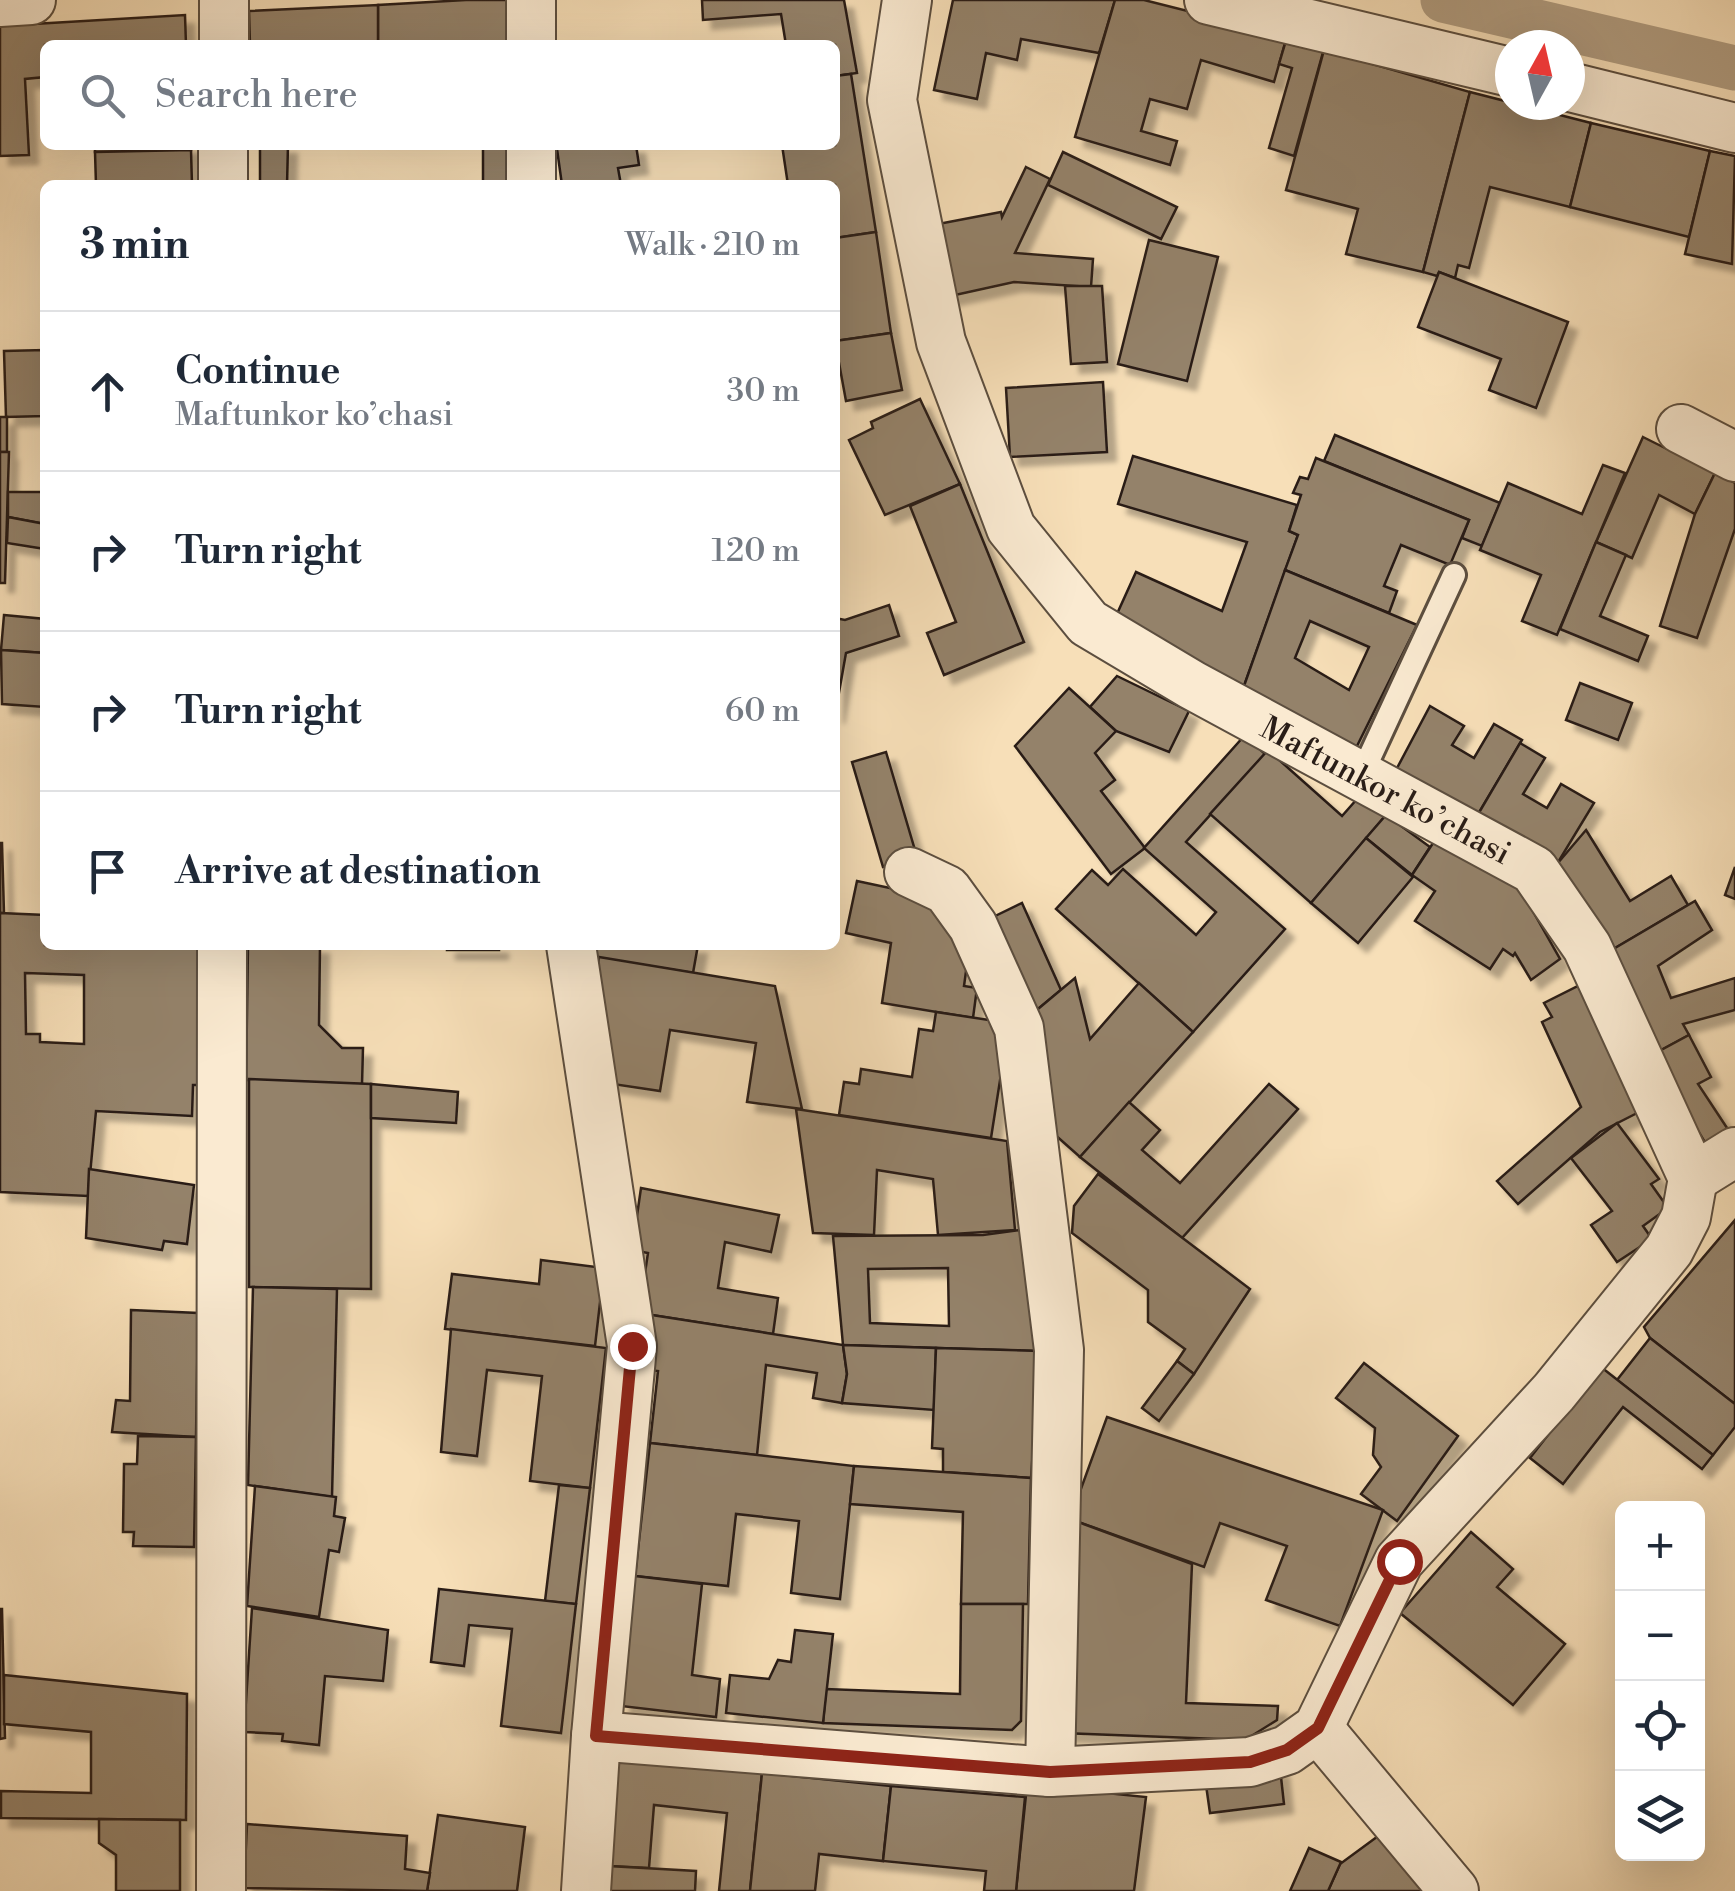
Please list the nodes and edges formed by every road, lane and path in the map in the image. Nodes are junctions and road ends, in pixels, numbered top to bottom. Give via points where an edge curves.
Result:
1 (31, 0) edge
2 (224, 0) edge
3 (531, 0) edge
4 (907, 0) edge
5 (1209, 0) edge
6 (0, 2) edge
7 (224, 40) edge
8 (531, 40) edge
9 (1495, 68) edge
10 (1585, 91) edge
11 (1735, 128) edge
12 (224, 150) edge
13 (531, 150) edge
14 (223, 180) edge
15 (532, 180) edge
16 (1681, 429) dead end
17 (1735, 457) edge
18 (1454, 575) dead end
19 (1360, 778) junction
20 (909, 872) dead end
21 (222, 950) edge
22 (572, 950) edge
23 (1735, 1152) edge
24 (1693, 1178) junction
25 (1318, 1728) junction
26 (596, 1736) junction
27 (1050, 1772) junction
28 (222, 1891) edge
29 (586, 1891) edge
30 (1454, 1891) edge

1 - 6 street
2 - 7 street
3 - 8 street
4 - 19 street, Maftunkor ko’chasi via 892,100 941,342 1011,528 1088,623
5 - 9 street
10 - 11 street
12 - 14 street
13 - 15 street
16 - 17 street
18 - 19 lane
19 - 24 street, Maftunkor ko’chasi via 1534,870 1588,947
20 - 27 street via 947,890 973,926 1019,1028 1060,1350
21 - 28 street
22 - 26 street via 632,1346
23 - 24 street
24 - 25 street via 1686,1218 1669,1250 1554,1392 1399,1561
25 - 27 street via 1287,1750 1250,1762
25 - 30 street
26 - 27 street
26 - 29 street

